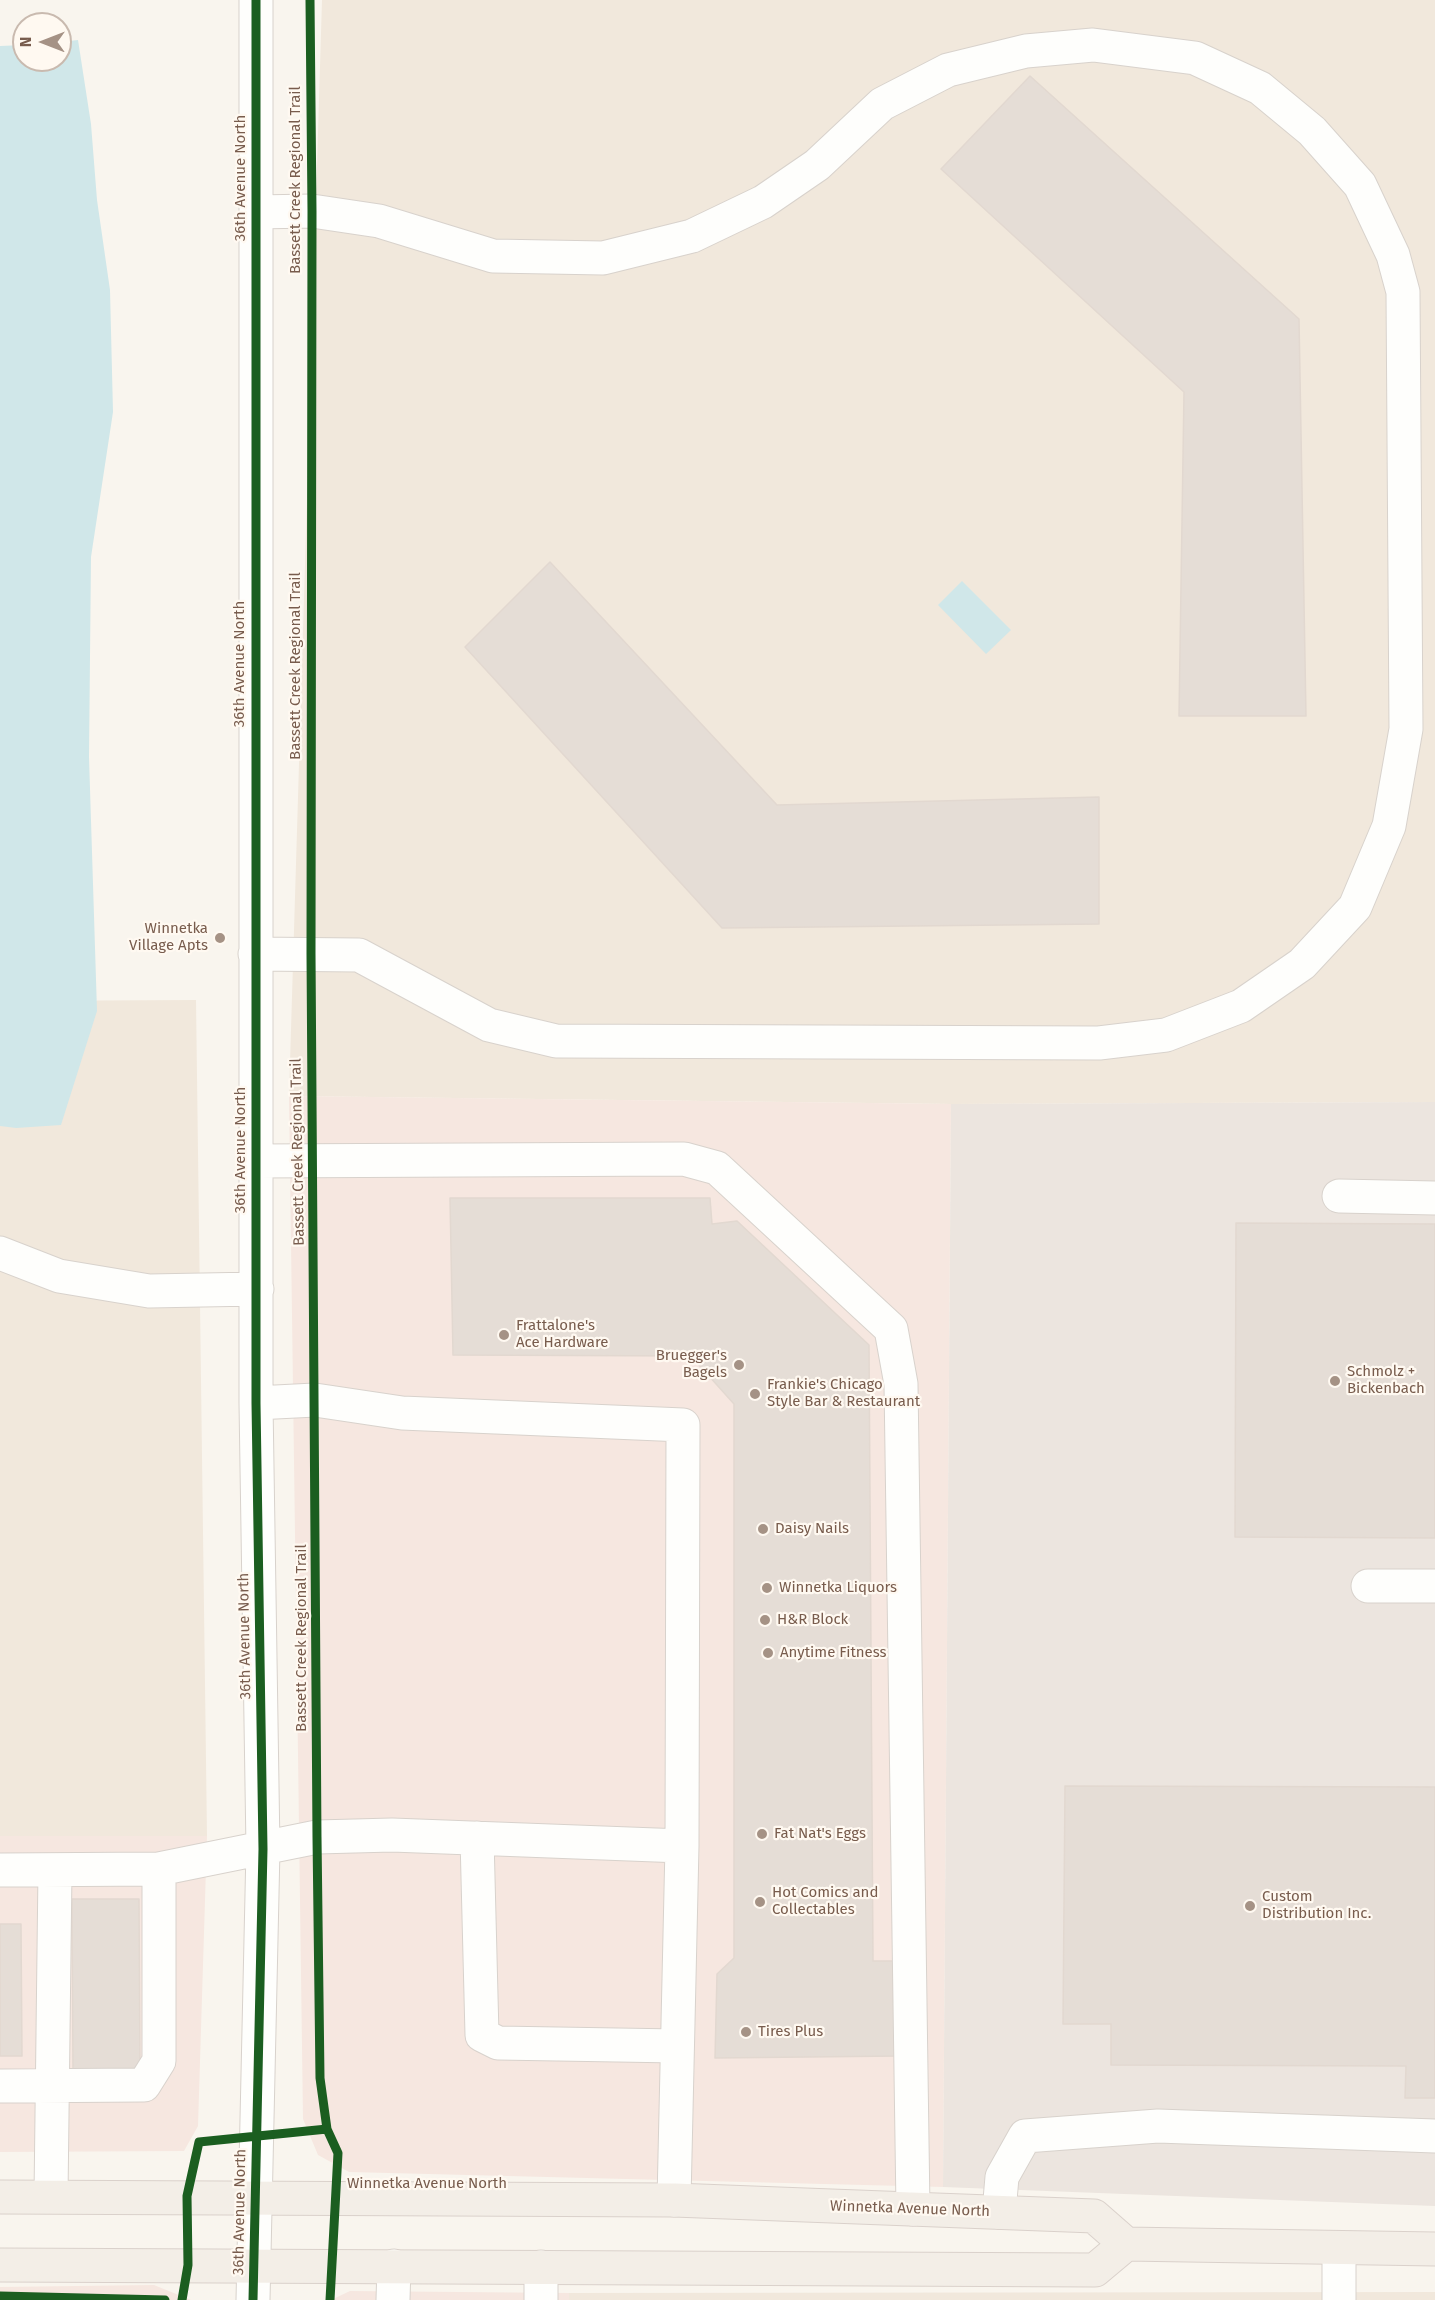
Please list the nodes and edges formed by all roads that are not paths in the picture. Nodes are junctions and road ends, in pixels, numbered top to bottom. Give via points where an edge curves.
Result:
1 (256, 0) edge
2 (256, 212) junction
3 (255, 954) junction
4 (256, 1161) junction
5 (1339, 1196) dead end
6 (1435, 1198) edge
7 (0, 1253) edge
8 (257, 1289) junction
9 (256, 1402) junction
10 (1368, 1586) dead end
11 (1435, 1586) edge
12 (477, 1838) junction
13 (682, 1846) junction
14 (263, 1849) junction
15 (159, 1869) junction
16 (0, 1870) edge
17 (55, 1870) junction
18 (677, 2046) junction
19 (0, 2086) edge
20 (51, 2086) junction
21 (1435, 2136) edge
22 (51, 2196) junction
23 (255, 2196) junction
24 (0, 2197) edge
25 (674, 2200) junction
26 (913, 2209) junction
27 (999, 2212) junction
28 (1126, 2244) junction
29 (1339, 2249) junction
30 (1435, 2249) edge
31 (0, 2265) edge
32 (256, 2265) junction
33 (394, 2266) junction
34 (541, 2267) junction
35 (253, 2300) edge
36 (393, 2300) edge
37 (541, 2300) edge
38 (1339, 2300) edge

1 - 2 street, 36th Avenue North
2 - 3 street, 36th Avenue North
2 - 3 street via 312,211 379,221 493,256 603,258 692,236 763,202 817,165 882,104 948,70 1026,51 1093,45 1195,58 1260,88 1312,131 1360,186 1393,255 1403,292 1406,729 1389,826 1355,907 1302,964 1241,1006 1166,1035 1100,1043 556,1041 489,1025 359,955
3 - 4 street, 36th Avenue North
4 - 8 street, 36th Avenue North
4 - 26 street via 684,1159 717,1168 891,1329 901,1384
5 - 6 street
7 - 8 street via 59,1275 149,1291
8 - 9 street, 36th Avenue North
9 - 13 street via 315,1400 402,1413 683,1425
9 - 14 street, 36th Avenue North
10 - 11 street
12 - 13 street
12 - 14 street via 317,1837
12 - 18 street via 482,2035 498,2043
13 - 18 street
14 - 15 street
14 - 23 street, 36th Avenue North
15 - 17 street
15 - 20 street via 159,2061 144,2085
16 - 17 street
17 - 20 street
18 - 25 street
19 - 20 street
20 - 22 street
21 - 27 street via 1158,2126 1025,2136 1002,2177
22 - 23 main road, Winnetka Avenue North
22 - 24 main road, Winnetka Avenue North
23 - 25 main road, Winnetka Avenue North
23 - 32 street, 36th Avenue North
25 - 26 main road, Winnetka Avenue North
26 - 27 main road, Winnetka Avenue North
27 - 28 main road, Winnetka Avenue North via 1094,2216
28 - 29 main road
28 - 34 main road via 1095,2270
29 - 30 main road
29 - 38 street
31 - 32 main road
32 - 33 main road
32 - 35 street, 36th Avenue North
33 - 34 main road
33 - 36 street
34 - 37 street

